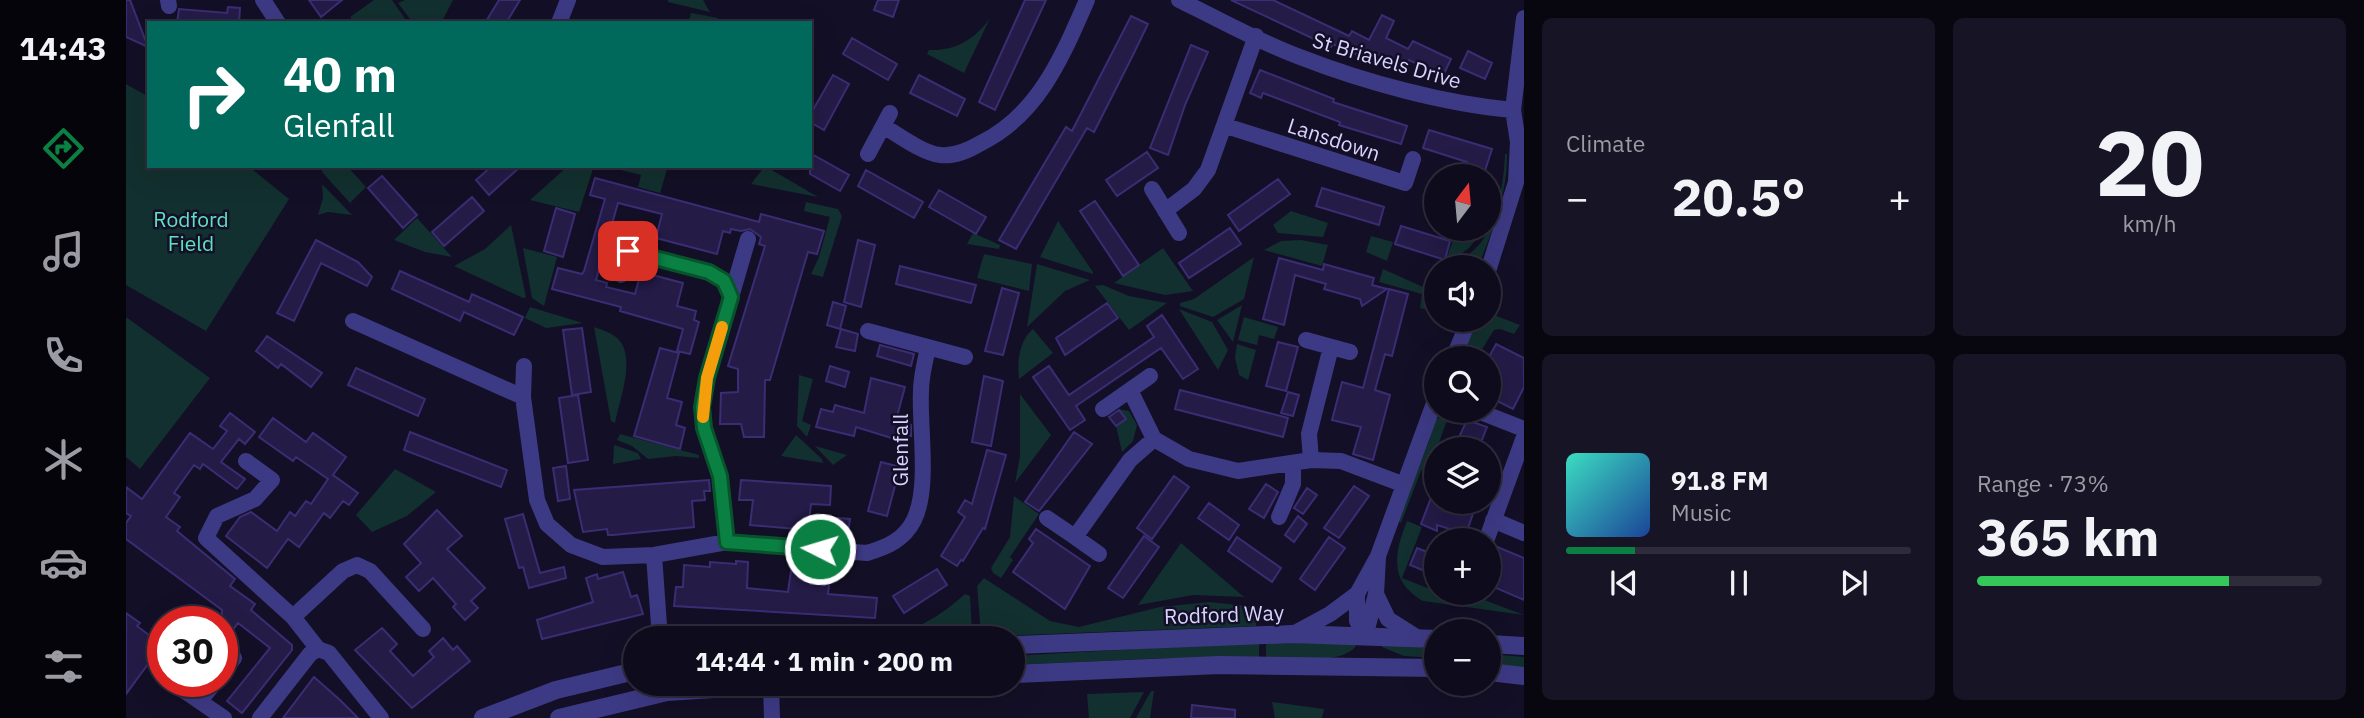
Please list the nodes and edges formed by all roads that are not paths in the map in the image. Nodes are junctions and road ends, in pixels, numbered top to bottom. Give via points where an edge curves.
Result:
1 (263, 0) edge
2 (568, 0) edge
3 (1087, 0) edge
4 (1179, 0) edge
5 (1524, 18) edge
6 (277, 21) edge
7 (560, 21) edge
8 (1256, 36) junction
9 (1513, 110) junction
10 (1226, 127) junction
11 (868, 154) dead end
12 (1413, 159) dead end
13 (1405, 183) junction
14 (1152, 190) dead end
15 (1401, 199) dead end
16 (1165, 212) junction
17 (632, 231) dead end
18 (1179, 233) dead end
19 (748, 239) dead end
20 (628, 251) junction
21 (1493, 255) edge
22 (621, 275) dead end
23 (731, 297) junction
24 (353, 321) dead end
25 (867, 331) dead end
26 (1306, 340) dead end
27 (1331, 347) junction
28 (928, 348) junction
29 (1350, 352) dead end
30 (965, 357) dead end
31 (524, 366) dead end
32 (1150, 376) dead end
33 (1130, 390) junction
34 (523, 397) junction
35 (1103, 409) dead end
36 (1501, 420) edge
37 (1426, 423) edge
38 (1524, 429) edge
39 (1524, 437) edge
40 (1154, 439) junction
41 (1311, 460) junction
42 (246, 461) dead end
43 (1293, 464) junction
44 (1402, 484) junction
45 (1279, 517) dead end
46 (1047, 518) dead end
47 (1493, 520) junction
48 (1490, 528) edge
49 (1524, 533) edge
50 (1075, 537) junction
51 (727, 542) junction
52 (1099, 554) dead end
53 (654, 555) junction
54 (1378, 556) junction
55 (1357, 594) junction
56 (1376, 594) junction
57 (293, 617) junction
58 (659, 626) edge
59 (422, 629) dead end
60 (1293, 634) junction
61 (1366, 637) junction
62 (1418, 638) junction
63 (1424, 638) edge
64 (1025, 645) edge
65 (1501, 645) edge
66 (1524, 646) edge
67 (318, 649) junction
68 (1365, 666) junction
69 (1424, 668) edge
70 (1025, 673) edge
71 (1501, 673) edge
72 (623, 674) edge
73 (1524, 676) edge
74 (638, 696) edge
75 (771, 696) edge
76 (194, 697) edge
77 (203, 697) edge
78 (200, 701) junction
79 (224, 718) edge
80 (260, 718) edge
81 (381, 718) edge
82 (483, 718) edge
83 (559, 718) edge
84 (772, 718) edge

1 - 6 street
2 - 7 street
3 - 11 street via 1044,88 990,139 963,153 939,156 886,120
4 - 8 street, St Briavels Drive
5 - 9 street
8 - 9 street, St Briavels Drive via 1297,57 1357,77 1479,107
8 - 10 street
9 - 21 street via 1518,142 1516,182
10 - 13 street, Lansdown
10 - 16 street via 1208,170 1194,189
12 - 13 street
13 - 15 street
14 - 16 street
16 - 18 street
17 - 20 street
19 - 23 street
20 - 22 street
20 - 23 street via 709,272 724,281
23 - 51 street via 702,407 722,486
24 - 34 street
25 - 28 street
26 - 27 street
27 - 29 street
27 - 41 street via 1309,434
28 - 30 street
28 - 51 street, Glenfall via 920,388 920,499 914,520 903,535 889,547 867,553
31 - 34 street, Glenfall
32 - 33 street
33 - 35 street
33 - 40 street
34 - 53 street, Glenfall via 537,499 547,524 571,545 603,557
36 - 38 street
37 - 44 street
39 - 47 street
40 - 43 street via 1189,459 1238,471
40 - 50 street via 1130,460
41 - 43 street
41 - 44 street via 1341,461
42 - 57 street via 272,480 255,499 217,516 206,538
43 - 45 street via 1293,484
44 - 54 street
46 - 50 street
47 - 48 street
47 - 49 street
50 - 52 street
51 - 53 street, Glenfall
53 - 58 street
54 - 55 street
54 - 56 street
55 - 60 street
55 - 61 street via 1357,621
56 - 61 street
56 - 62 street via 1388,620
57 - 59 street via 344,571 357,565 370,571
57 - 67 street
60 - 61 street, Rodford Way
60 - 64 street, Rodford Way
61 - 62 street, Rodford Way
61 - 68 street
62 - 63 street, Rodford Way
65 - 66 street
67 - 80 street
67 - 81 street via 329,653
68 - 69 street
68 - 70 street via 1219,665
71 - 73 street
72 - 82 street via 556,690
74 - 83 street
75 - 84 street
76 - 78 street
77 - 78 street
78 - 79 street

